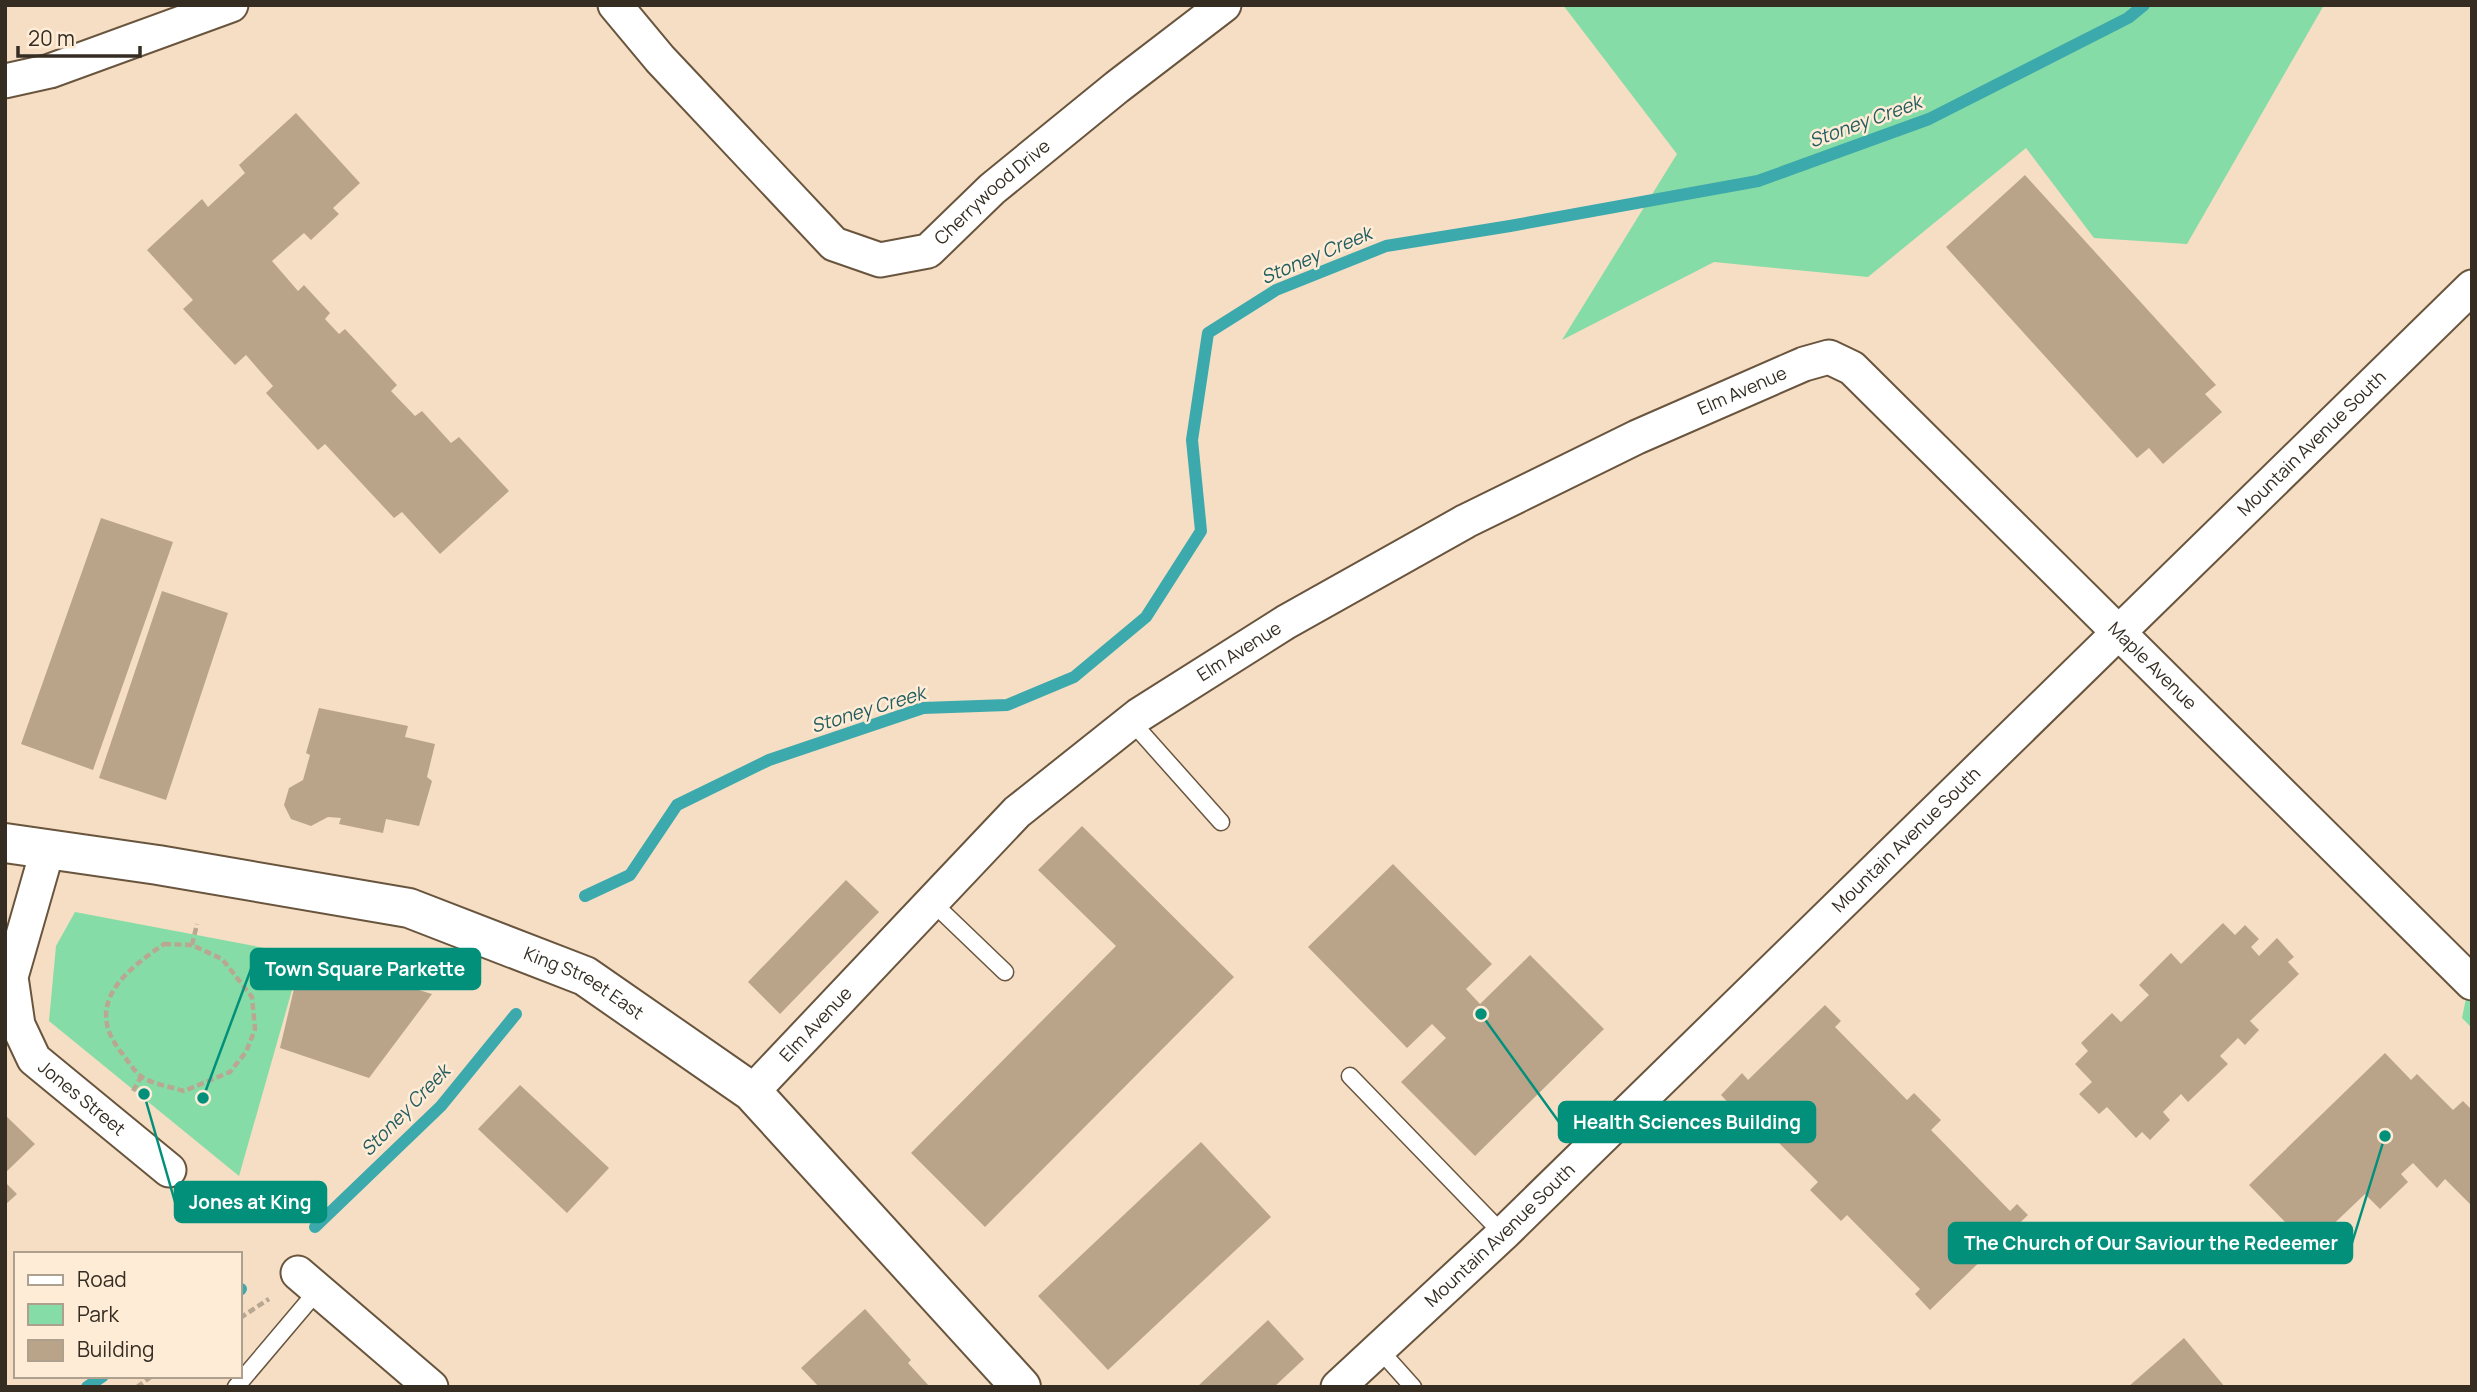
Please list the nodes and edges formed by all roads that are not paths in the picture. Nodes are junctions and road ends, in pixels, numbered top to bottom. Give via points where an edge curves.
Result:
1 (231, 5) edge
2 (615, 5) edge
3 (1224, 5) edge
4 (5, 81) edge
5 (2472, 286) edge
6 (1829, 357) joint
7 (2117, 631) junction
8 (1131, 721) junction
9 (1221, 822) dead end
10 (5, 843) edge
11 (48, 848) junction
12 (932, 902) junction
13 (1004, 972) dead end
14 (2472, 983) edge
15 (1350, 1076) dead end
16 (752, 1092) junction
17 (169, 1170) dead end
18 (1503, 1234) junction
19 (308, 1281) joint
20 (1377, 1348) junction
21 (236, 1387) edge
22 (431, 1387) edge
23 (1021, 1387) edge
24 (1338, 1387) edge
25 (1413, 1387) edge

1 - 4 street via 50,71
2 - 3 street, Cherrywood Drive via 834,244 880,260 928,251 992,189
5 - 7 street, Mountain Avenue South
6 - 7 street, Maple Avenue via 1852,368
6 - 8 street, Elm Avenue via 1637,437 1466,521 1286,622
7 - 14 street, Maple Avenue
7 - 18 street, Mountain Avenue South
8 - 9 lane
8 - 12 street, Elm Avenue via 1017,812
10 - 11 main road, King Street East
11 - 16 main road, King Street East via 409,908 585,976
11 - 17 street, Jones Street via 11,977 18,1026 34,1059
12 - 13 lane
12 - 16 street, Elm Avenue
15 - 18 lane
16 - 23 main road, King Street East
18 - 20 street, Mountain Avenue South
19 - 21 lane
19 - 22 street
20 - 24 street, Mountain Avenue South
20 - 25 lane

